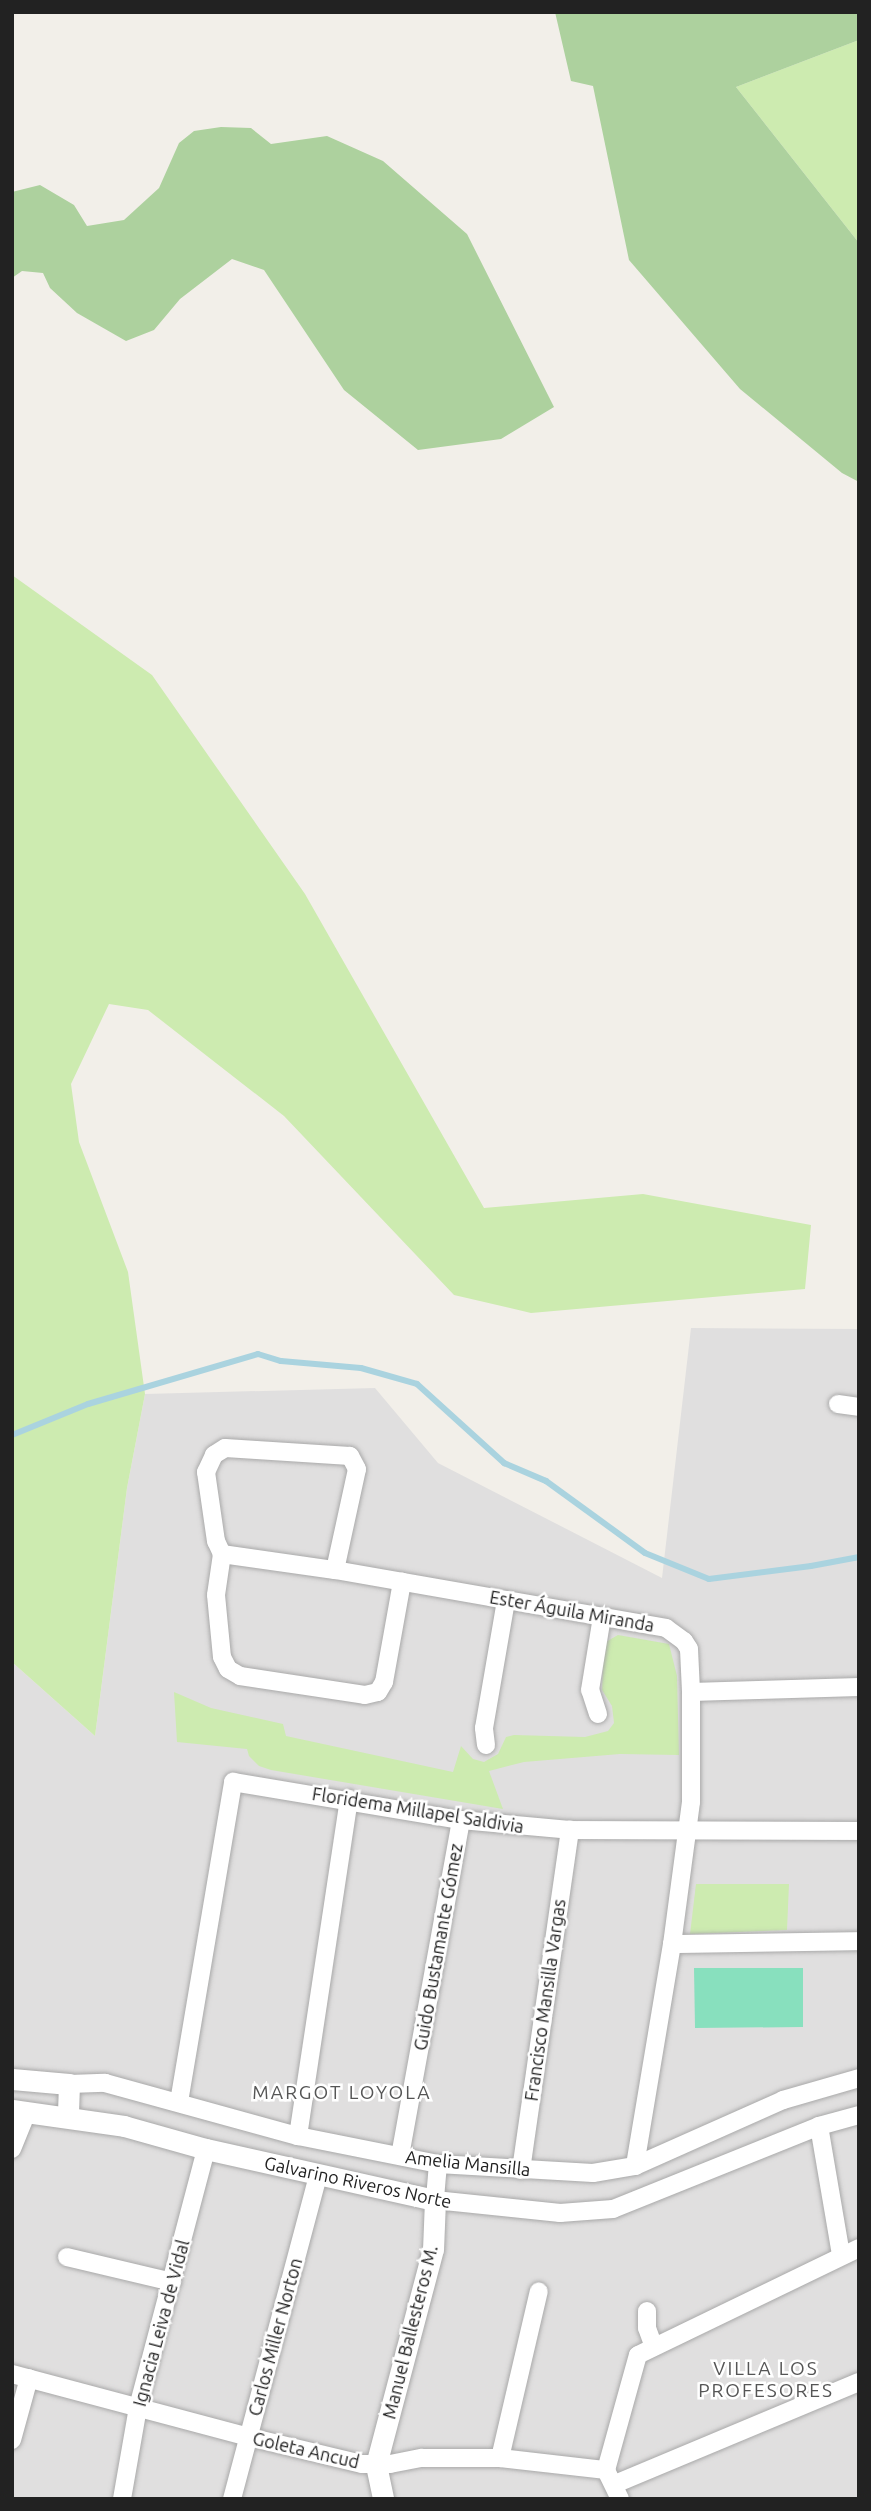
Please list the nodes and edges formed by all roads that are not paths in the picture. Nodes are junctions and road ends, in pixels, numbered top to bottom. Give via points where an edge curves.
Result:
1 (838, 1404) dead end
2 (859, 1407) edge
3 (222, 1554) junction
4 (335, 1570) junction
5 (402, 1582) junction
6 (506, 1600) junction
7 (603, 1616) junction
8 (859, 1687) edge
9 (691, 1692) junction
10 (598, 1714) dead end
11 (486, 1745) dead end
12 (349, 1799) junction
13 (461, 1820) junction
14 (688, 1829) junction
15 (570, 1830) junction
16 (859, 1831) edge
17 (859, 1941) edge
18 (672, 1944) junction
19 (859, 2078) edge
20 (12, 2079) edge
21 (69, 2084) junction
22 (179, 2102) junction
23 (19, 2112) edge
24 (859, 2115) edge
25 (68, 2116) junction
26 (819, 2126) junction
27 (298, 2136) junction
28 (12, 2149) edge
29 (206, 2149) junction
30 (400, 2156) junction
31 (438, 2164) junction
32 (635, 2166) junction
33 (521, 2170) junction
34 (317, 2176) junction
35 (435, 2200) junction
36 (859, 2248) edge
37 (841, 2255) junction
38 (67, 2257) dead end
39 (172, 2282) junction
40 (539, 2291) dead end
41 (647, 2311) dead end
42 (646, 2351) junction
43 (20, 2376) edge
44 (859, 2382) edge
45 (138, 2407) junction
46 (249, 2437) junction
47 (12, 2440) edge
48 (500, 2458) junction
49 (376, 2465) junction
50 (614, 2484) edge
51 (122, 2499) edge
52 (232, 2499) edge
53 (383, 2499) edge

1 - 2 street
3 - 4 street, Ester Águila Miranda
3 - 4 street via 206,1472 214,1455 225,1448 350,1456 357,1469
3 - 5 street via 216,1595 222,1657 228,1669 240,1676 365,1695 378,1692 384,1682
4 - 5 street, Ester Águila Miranda
5 - 6 street, Ester Águila Miranda
6 - 7 street, Ester Águila Miranda
6 - 11 street via 484,1728
7 - 9 street, Ester Águila Miranda via 676,1633 689,1649
7 - 10 street via 590,1690
8 - 9 street
9 - 14 street, Ester Águila Miranda
12 - 13 street, Floridema Millapel Saldivia
12 - 22 street, Floridema Millapel Saldivia via 233,1782
12 - 27 street
13 - 15 street, Floridema Millapel Saldivia
13 - 30 street, Guido Bustamante Gómez
14 - 15 street, Floridema Millapel Saldivia
14 - 16 street, Floridema Millapel Saldivia
14 - 18 street, Ester Águila Miranda
15 - 33 street, Francisco Mansilla Vargas
17 - 18 street
18 - 32 street, Ester Águila Miranda
19 - 32 street, Amelia Mansilla via 783,2100
20 - 21 street
21 - 22 street, Amelia Mansilla via 105,2083
21 - 25 street
22 - 27 street, Amelia Mansilla
23 - 25 street, Galvarino Riveros Norte
23 - 28 street
24 - 26 street, Galvarino Riveros Norte
25 - 29 street, Galvarino Riveros Norte
26 - 35 street, Galvarino Riveros Norte via 613,2208 560,2213
26 - 37 street
27 - 30 street, Amelia Mansilla
29 - 34 street, Galvarino Riveros Norte
29 - 39 street, Ignacia Leiva de Vidal
30 - 31 street, Amelia Mansilla
31 - 33 street, Amelia Mansilla
31 - 35 street, Manuel Ballesteros M.
32 - 33 street, Amelia Mansilla via 593,2173
34 - 35 street, Galvarino Riveros Norte
34 - 46 street, Carlos Miller Norton
35 - 49 street, Manuel Ballesteros M. via 433,2249
36 - 37 street
37 - 42 street
38 - 39 street
39 - 45 street, Ignacia Leiva de Vidal
40 - 48 street
41 - 42 street
42 - 50 street
43 - 45 street, Goleta Ancud
43 - 47 street
44 - 50 street
45 - 46 street, Goleta Ancud
45 - 51 street, Ignacia Leiva de Vidal
46 - 49 street, Goleta Ancud
46 - 52 street, Carlos Miller Norton
48 - 49 street, Goleta Ancud via 422,2458
48 - 50 street, Goleta Ancud
49 - 53 street, Manuel Ballesteros M.

